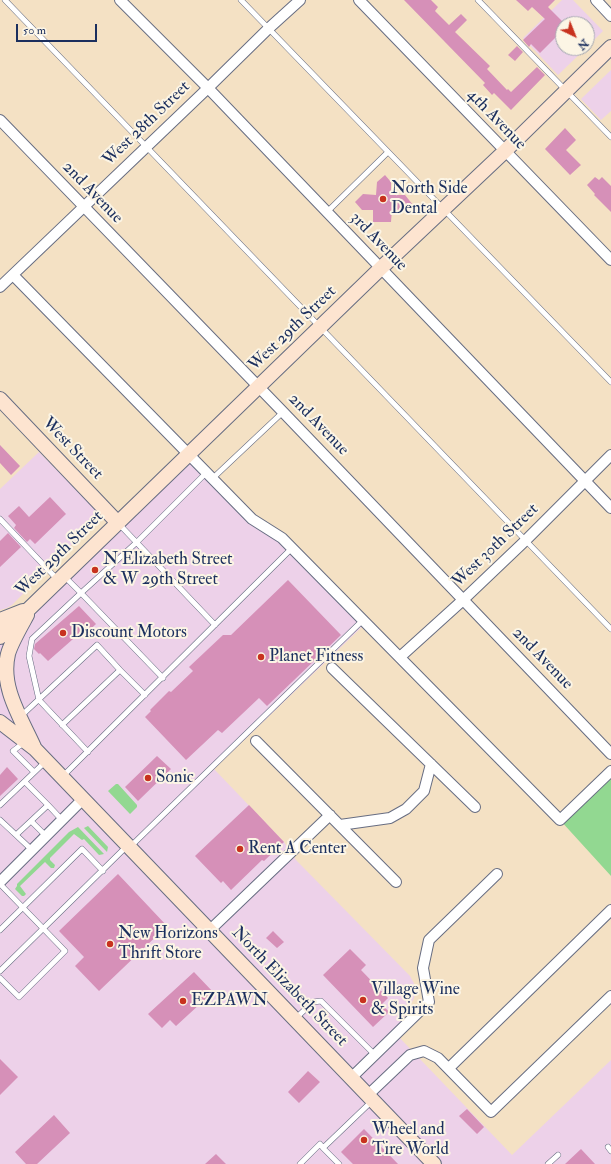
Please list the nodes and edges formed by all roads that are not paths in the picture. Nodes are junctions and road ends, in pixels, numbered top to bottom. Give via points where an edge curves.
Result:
1 (5, 0) edge
2 (120, 0) edge
3 (241, 0) edge
4 (300, 0) edge
5 (359, 0) edge
6 (478, 0) edge
7 (596, 0) edge
8 (611, 16) edge
9 (268, 29) junction
10 (611, 47) edge
11 (208, 88) junction
12 (566, 91) junction
13 (0, 120) edge
14 (611, 137) edge
15 (146, 147) junction
16 (388, 152) junction
17 (504, 152) junction
18 (84, 207) junction
19 (443, 210) junction
20 (327, 212) junction
21 (611, 260) edge
22 (381, 268) junction
23 (13, 274) junction
24 (0, 288) edge
25 (320, 327) junction
26 (611, 382) edge
27 (259, 387) junction
28 (0, 399) edge
29 (282, 412) junction
30 (190, 454) junction
31 (611, 455) edge
32 (210, 475) junction
33 (585, 481) junction
34 (611, 508) edge
35 (0, 519) edge
36 (118, 523) junction
37 (526, 540) junction
38 (137, 542) junction
39 (292, 548) junction
40 (61, 578) junction
41 (81, 593) junction
42 (463, 600) junction
43 (30, 608) junction
44 (0, 620) edge
45 (363, 620) junction
46 (215, 625) junction
47 (611, 628) edge
48 (0, 637) edge
49 (400, 657) junction
50 (332, 668) dead end
51 (120, 670) junction
52 (163, 678) junction
53 (145, 695) junction
54 (0, 696) edge
55 (39, 700) junction
56 (21, 717) junction
57 (0, 722) edge
58 (62, 725) junction
59 (0, 736) edge
60 (256, 740) dead end
61 (22, 744) junction
62 (35, 749) junction
63 (88, 752) junction
64 (611, 754) edge
65 (46, 760) junction
66 (431, 764) junction
67 (611, 771) edge
68 (34, 772) junction
69 (62, 777) junction
70 (24, 782) junction
71 (83, 799) junction
72 (0, 805) edge
73 (48, 805) junction
74 (475, 807) dead end
75 (330, 815) junction
76 (0, 820) edge
77 (62, 820) junction
78 (32, 821) junction
79 (340, 825) junction
80 (16, 835) junction
81 (46, 836) junction
82 (129, 846) junction
83 (32, 850) junction
84 (103, 870) junction
85 (497, 874) dead end
86 (396, 882) dead end
87 (0, 883) edge
88 (23, 908) junction
89 (611, 910) edge
90 (43, 929) junction
91 (0, 930) edge
92 (210, 930) junction
93 (0, 971) edge
94 (0, 978) edge
95 (611, 996) edge
96 (294, 1019) junction
97 (375, 1055) junction
98 (449, 1068) junction
99 (351, 1078) junction
100 (370, 1097) junction
101 (323, 1148) junction
102 (558, 1155) dead end
103 (300, 1164) edge
104 (339, 1164) edge
105 (434, 1164) edge
106 (548, 1164) edge

1 - 15 lane
2 - 11 street, 3rd Avenue
3 - 9 lane
4 - 9 street, West 28th Street
5 - 17 street, 4th Avenue
6 - 12 lane
7 - 8 street
9 - 11 street, West 28th Street
9 - 16 lane
10 - 12 street, West 29th Street
11 - 15 street, West 28th Street
11 - 20 street, 3rd Avenue
12 - 14 lane
12 - 17 street, West 29th Street
13 - 18 street, 2nd Avenue
15 - 18 street, West 28th Street
15 - 25 lane
16 - 19 lane
16 - 20 lane
17 - 19 street, West 29th Street
17 - 21 street, 4th Avenue
18 - 23 street, West 28th Street
18 - 27 street, 2nd Avenue
19 - 22 street, West 29th Street
19 - 26 lane
20 - 22 street, 3rd Avenue
22 - 25 street, West 29th Street
22 - 33 street, 3rd Avenue
23 - 24 street, West 28th Street
23 - 30 street
25 - 27 street, West 29th Street
25 - 37 lane
27 - 29 street, 2nd Avenue
27 - 30 street, West 29th Street
28 - 36 street, West Street
29 - 32 lane
29 - 42 street, 2nd Avenue
30 - 32 street
30 - 36 street, West 29th Street
31 - 33 street, West 30th Street
32 - 38 lane
32 - 39 street via 252,519 282,538
33 - 34 street, 3rd Avenue
33 - 37 street, West 30th Street
35 - 40 lane
36 - 38 lane
36 - 40 street, West 29th Street
37 - 42 street, West 30th Street
37 - 47 lane
38 - 41 lane
38 - 46 lane
39 - 45 street
39 - 46 lane
40 - 41 lane
40 - 43 street, West 29th Street
41 - 52 lane
41 - 55 lane via 32,639 29,656
42 - 49 street, West 30th Street
42 - 64 street, 2nd Avenue
43 - 44 street
43 - 48 street, West 29th Street
43 - 56 street via 8,654 6,676 11,696
45 - 49 street
45 - 82 lane
46 - 52 lane
49 - 67 street via 560,820
50 - 66 street
51 - 53 lane
51 - 55 lane via 97,645
51 - 58 lane
52 - 53 lane
53 - 63 lane
54 - 62 street, North Elizabeth Street
55 - 56 lane
55 - 58 lane
56 - 62 street
57 - 62 street, North Elizabeth Street
58 - 63 lane
59 - 61 street
60 - 75 street
61 - 62 street
61 - 68 lane via 13,751
62 - 65 street, North Elizabeth Street
63 - 69 lane
65 - 68 lane
65 - 69 street, North Elizabeth Street
66 - 74 street
66 - 79 street via 424,791 406,809 390,818
68 - 70 lane
69 - 71 street, North Elizabeth Street
70 - 72 lane
70 - 73 lane
71 - 77 street
71 - 82 street, North Elizabeth Street
73 - 77 lane
73 - 78 lane
75 - 79 street
75 - 92 street
76 - 80 lane
77 - 81 street
78 - 80 lane
78 - 81 lane
79 - 86 street
80 - 83 lane
81 - 83 street
82 - 84 lane
82 - 92 street, North Elizabeth Street
83 - 87 street
84 - 88 lane via 82,849
84 - 90 lane
85 - 97 street via 429,940 423,968 429,1002
87 - 88 lane
88 - 90 lane
88 - 91 lane
89 - 98 street
90 - 93 lane
90 - 94 lane via 65,951 19,997
92 - 96 street, North Elizabeth Street
95 - 98 street via 491,1112
96 - 97 lane via 313,1002 321,1001
96 - 99 street, North Elizabeth Street
97 - 99 street
98 - 100 street via 438,1058 424,1051 410,1055
99 - 100 street, North Elizabeth Street
100 - 101 lane
100 - 105 street, North Elizabeth Street
101 - 103 lane via 320,1144
101 - 104 lane
102 - 106 lane

